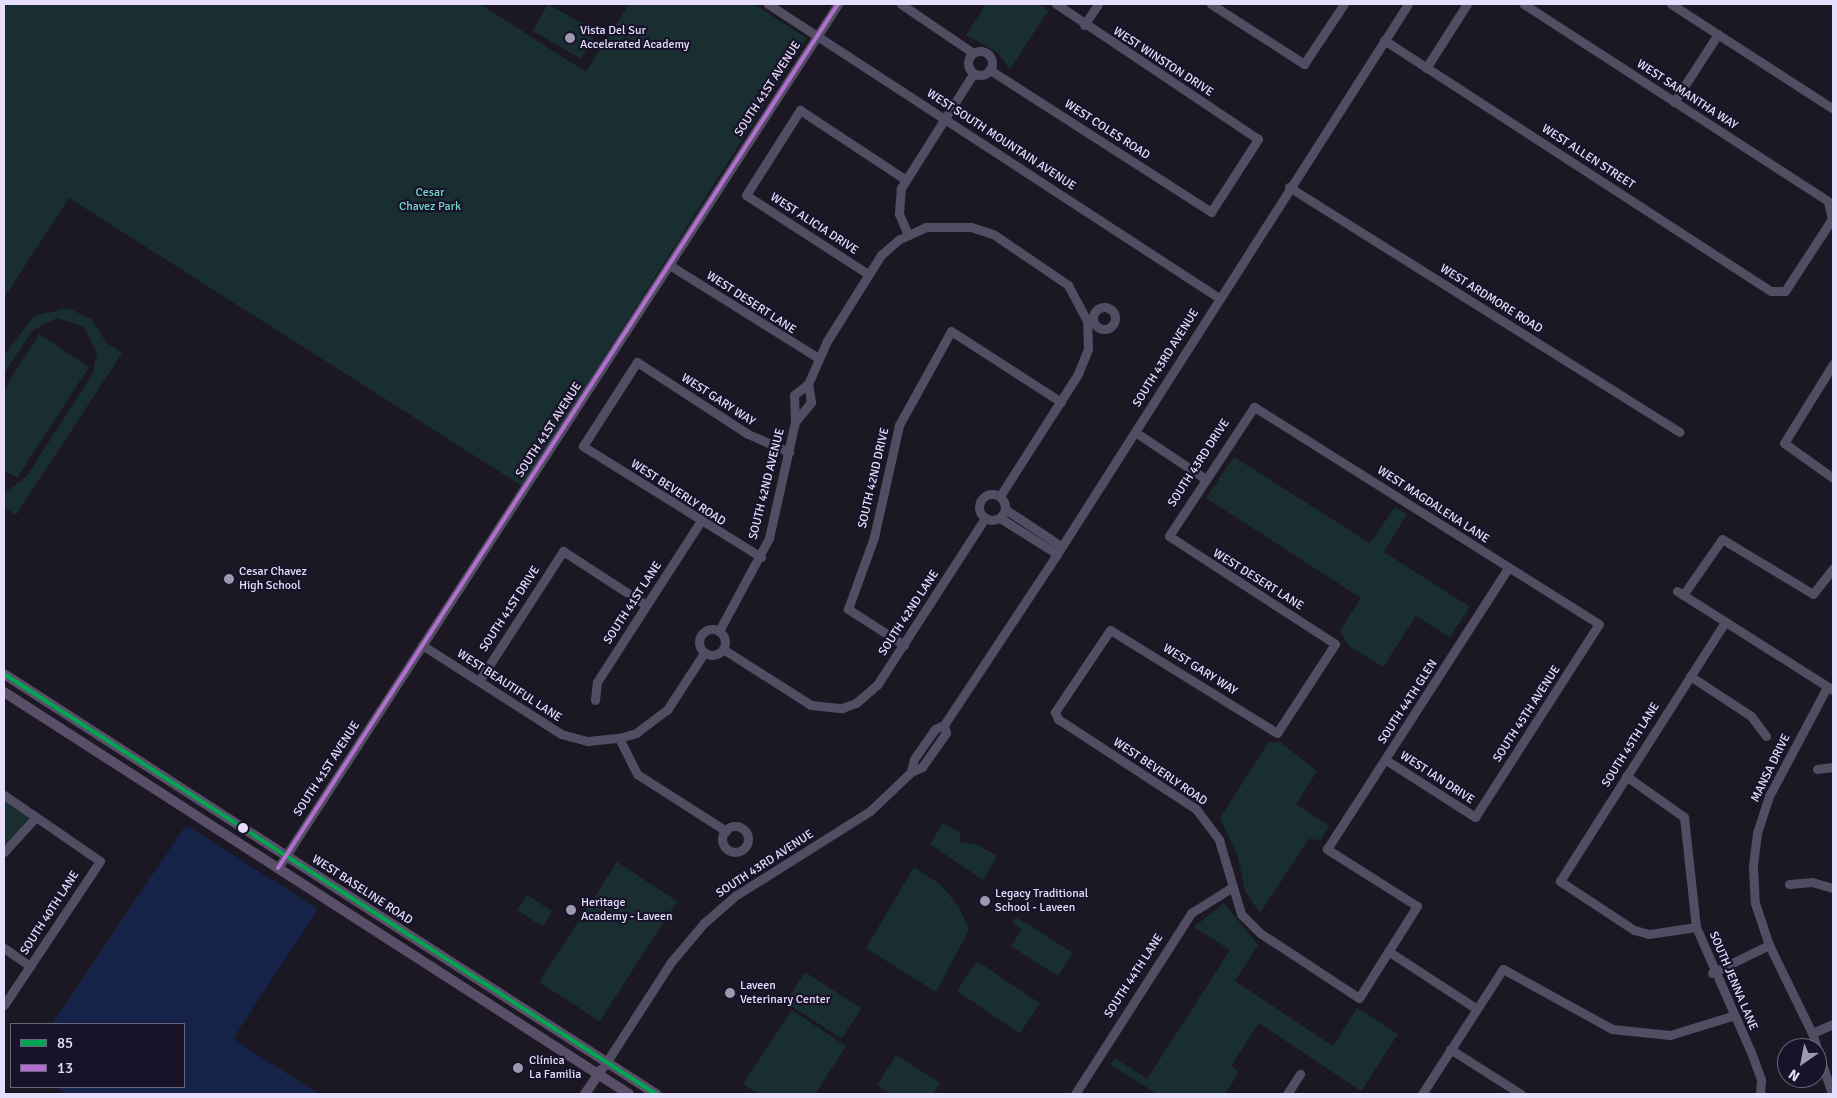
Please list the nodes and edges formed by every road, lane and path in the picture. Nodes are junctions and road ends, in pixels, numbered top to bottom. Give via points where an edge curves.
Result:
1 (768, 4) edge
2 (838, 4) edge
3 (901, 4) edge
4 (1056, 4) edge
5 (1098, 4) edge
6 (1212, 4) edge
7 (1344, 4) edge
8 (1408, 4) edge
9 (1467, 4) edge
10 (1523, 4) edge
11 (1671, 4) edge
12 (1084, 26) junction
13 (1718, 34) junction
14 (817, 36) junction
15 (1384, 40) junction
16 (973, 53) junction
17 (1426, 68) junction
18 (990, 70) junction
19 (973, 74) junction
20 (1674, 102) junction
21 (1833, 109) edge
22 (944, 118) junction
23 (906, 180) junction
24 (1289, 188) junction
25 (1833, 210) edge
26 (1211, 212) joint
27 (908, 235) junction
28 (671, 266) junction
29 (868, 274) junction
30 (1219, 298) junction
31 (818, 358) junction
32 (637, 362) joint
33 (1833, 364) edge
34 (808, 384) junction
35 (1061, 402) junction
36 (1254, 407) joint
37 (795, 422) junction
38 (1135, 432) junction
39 (1679, 432) dead end
40 (789, 452) junction
41 (1204, 478) junction
42 (1833, 478) edge
43 (1000, 496) junction
44 (1006, 509) junction
45 (985, 518) junction
46 (1000, 518) junction
47 (700, 522) junction
48 (1169, 536) joint
49 (1059, 550) junction
50 (761, 557) junction
51 (1508, 568) junction
52 (1833, 568) edge
53 (646, 605) junction
54 (1725, 622) junction
55 (1599, 624) joint
56 (1110, 630) joint
57 (719, 631) junction
58 (422, 645) junction
59 (904, 645) junction
60 (723, 649) junction
61 (704, 653) junction
62 (4, 674) edge
63 (1690, 676) junction
64 (479, 681) junction
65 (1830, 689) edge
66 (4, 692) edge
67 (595, 700) dead end
68 (1277, 733) joint
69 (1766, 736) dead end
70 (619, 738) junction
71 (1386, 760) junction
72 (1833, 767) edge
73 (1818, 769) dead end
74 (1626, 776) junction
75 (4, 796) edge
76 (36, 817) junction
77 (1475, 818) joint
78 (726, 831) dead end
79 (4, 852) edge
80 (286, 856) junction
81 (278, 868) junction
82 (1789, 884) dead end
83 (1231, 888) junction
84 (1833, 888) edge
85 (1696, 927) junction
86 (1769, 945) junction
87 (4, 948) edge
88 (1388, 951) junction
89 (30, 966) junction
90 (1712, 973) junction
91 (4, 1005) edge
92 (1477, 1009) junction
93 (1732, 1016) junction
94 (1833, 1024) edge
95 (1812, 1033) junction
96 (1450, 1049) junction
97 (602, 1069) junction
98 (1300, 1074) dead end
99 (585, 1094) edge
100 (629, 1094) edge
101 (656, 1094) edge
102 (1075, 1094) edge
103 (1287, 1094) edge
104 (1422, 1094) edge
105 (1522, 1094) edge
106 (1760, 1094) edge
107 (1832, 1094) edge

1 - 14 street, WEST SOUTH MOUNTAIN AVENUE
2 - 14 street, SOUTH 41ST AVENUE
3 - 16 street, WEST COLES ROAD
4 - 12 street, WEST WINSTON DRIVE
5 - 12 street
6 - 7 street via 1304,64
8 - 15 street, SOUTH 43RD AVENUE
9 - 17 street
10 - 20 street, WEST SAMANTHA WAY
11 - 13 street
12 - 26 street, WEST WINSTON DRIVE via 1258,139
13 - 20 street
13 - 21 street
14 - 22 street, WEST SOUTH MOUNTAIN AVENUE
14 - 28 street, SOUTH 41ST AVENUE
15 - 17 street, WEST ALLEN STREET
15 - 24 street, SOUTH 43RD AVENUE
16 - 18 street, WEST COLES ROAD via 990,56
16 - 19 street via 967,64
17 - 25 street, WEST ALLEN STREET via 1778,294 1785,291
18 - 19 street
18 - 26 street, WEST COLES ROAD
19 - 22 street
20 - 25 street, WEST SAMANTHA WAY via 1828,201
22 - 23 street
22 - 30 street, WEST SOUTH MOUNTAIN AVENUE
23 - 27 street via 899,207
23 - 29 street, WEST ALICIA DRIVE via 800,110 746,195
24 - 30 street, SOUTH 43RD AVENUE
24 - 39 street, WEST ARDMORE ROAD
27 - 29 street, SOUTH 42ND AVENUE via 881,255
27 - 35 street via 941,225 971,227 993,234 1068,285 1090,320 1084,361
28 - 31 street, WEST DESERT LANE
28 - 58 street, SOUTH 41ST AVENUE
29 - 31 street, SOUTH 42ND AVENUE
30 - 38 street, SOUTH 43RD AVENUE
31 - 34 street, SOUTH 42ND AVENUE
32 - 40 street, WEST GARY WAY via 748,434
32 - 47 street, WEST BEVERLY ROAD via 583,446
33 - 42 street via 1784,443
34 - 37 street, SOUTH 42ND AVENUE via 811,402
34 - 37 street, SOUTH 42ND AVENUE via 794,395
35 - 43 street
35 - 59 street, SOUTH 42ND DRIVE via 951,331 899,425 874,537 848,609
36 - 41 street, SOUTH 43RD DRIVE
36 - 51 street, WEST MAGDALENA LANE
37 - 40 street, SOUTH 42ND AVENUE
38 - 41 street
38 - 49 street, SOUTH 43RD AVENUE
40 - 50 street, SOUTH 42ND AVENUE
41 - 48 street, SOUTH 43RD DRIVE
43 - 44 street
43 - 45 street via 982,498 979,509
44 - 46 street
44 - 49 street
45 - 46 street
45 - 59 street, SOUTH 42ND LANE
46 - 49 street
47 - 50 street, WEST BEVERLY ROAD
47 - 53 street, SOUTH 41ST LANE
48 - 68 street, WEST DESERT LANE via 1335,644
49 - 97 street, SOUTH 43RD AVENUE via 944,725 946,733 922,767 910,772 870,810 736,896 704,923 671,962
50 - 57 street, SOUTH 42ND AVENUE
51 - 55 street, WEST MAGDALENA LANE
51 - 71 street, SOUTH 44TH GLEN
52 - 54 street via 1813,594 1722,539 1680,593
53 - 64 street, SOUTH 41ST DRIVE via 563,551
53 - 67 street, SOUTH 41ST LANE via 597,682
54 - 63 street, SOUTH 45TH LANE
54 - 65 street
55 - 77 street, SOUTH 45TH AVENUE
56 - 68 street, WEST GARY WAY
56 - 83 street, WEST BEVERLY ROAD via 1055,715 1202,815 1220,840
57 - 60 street via 725,641
57 - 61 street via 706,630 700,636
58 - 64 street, WEST BEAUTIFUL LANE
58 - 80 street, SOUTH 41ST AVENUE
59 - 60 street, SOUTH 42ND LANE via 867,697 842,708 811,705
60 - 61 street via 716,654
61 - 70 street via 667,710 646,727
62 - 80 main road, WEST BASELINE ROAD
63 - 69 street via 1751,716
63 - 74 street, SOUTH 45TH LANE
64 - 70 street, WEST BEAUTIFUL LANE via 561,734 588,742
65 - 86 street, MANSA DRIVE via 1776,780 1757,833 1755,903
66 - 81 main road, WEST BASELINE ROAD
70 - 78 street via 637,774
71 - 77 street, WEST IAN DRIVE
71 - 88 street, SOUTH 44TH GLEN via 1327,849 1417,906
72 - 73 street
74 - 85 street, SOUTH JENNA LANE via 1684,817
74 - 85 street, SOUTH 45TH LANE via 1560,881 1634,930 1649,934
75 - 76 street
76 - 79 street
76 - 89 street, SOUTH 40TH LANE via 100,861
80 - 81 street, SOUTH 41ST AVENUE
80 - 97 main road, WEST BASELINE ROAD
81 - 97 main road, WEST BASELINE ROAD
82 - 84 street via 1812,882
83 - 88 street, WEST BEVERLY ROAD via 1250,924 1359,998
83 - 102 street, SOUTH 44TH LANE via 1191,913
85 - 90 street, SOUTH JENNA LANE
86 - 90 street
86 - 95 street, MANSA DRIVE
87 - 89 street
88 - 92 street
89 - 91 street, SOUTH 40TH LANE
90 - 93 street, SOUTH JENNA LANE
92 - 93 street via 1503,969 1612,1028 1670,1035
92 - 96 street
93 - 106 street, SOUTH JENNA LANE via 1761,1080
94 - 95 street
95 - 107 street, MANSA DRIVE
96 - 104 street
96 - 105 street
97 - 99 main road, SOUTH 43RD AVENUE
97 - 100 main road, WEST BASELINE ROAD
97 - 101 main road, WEST BASELINE ROAD
98 - 103 street

